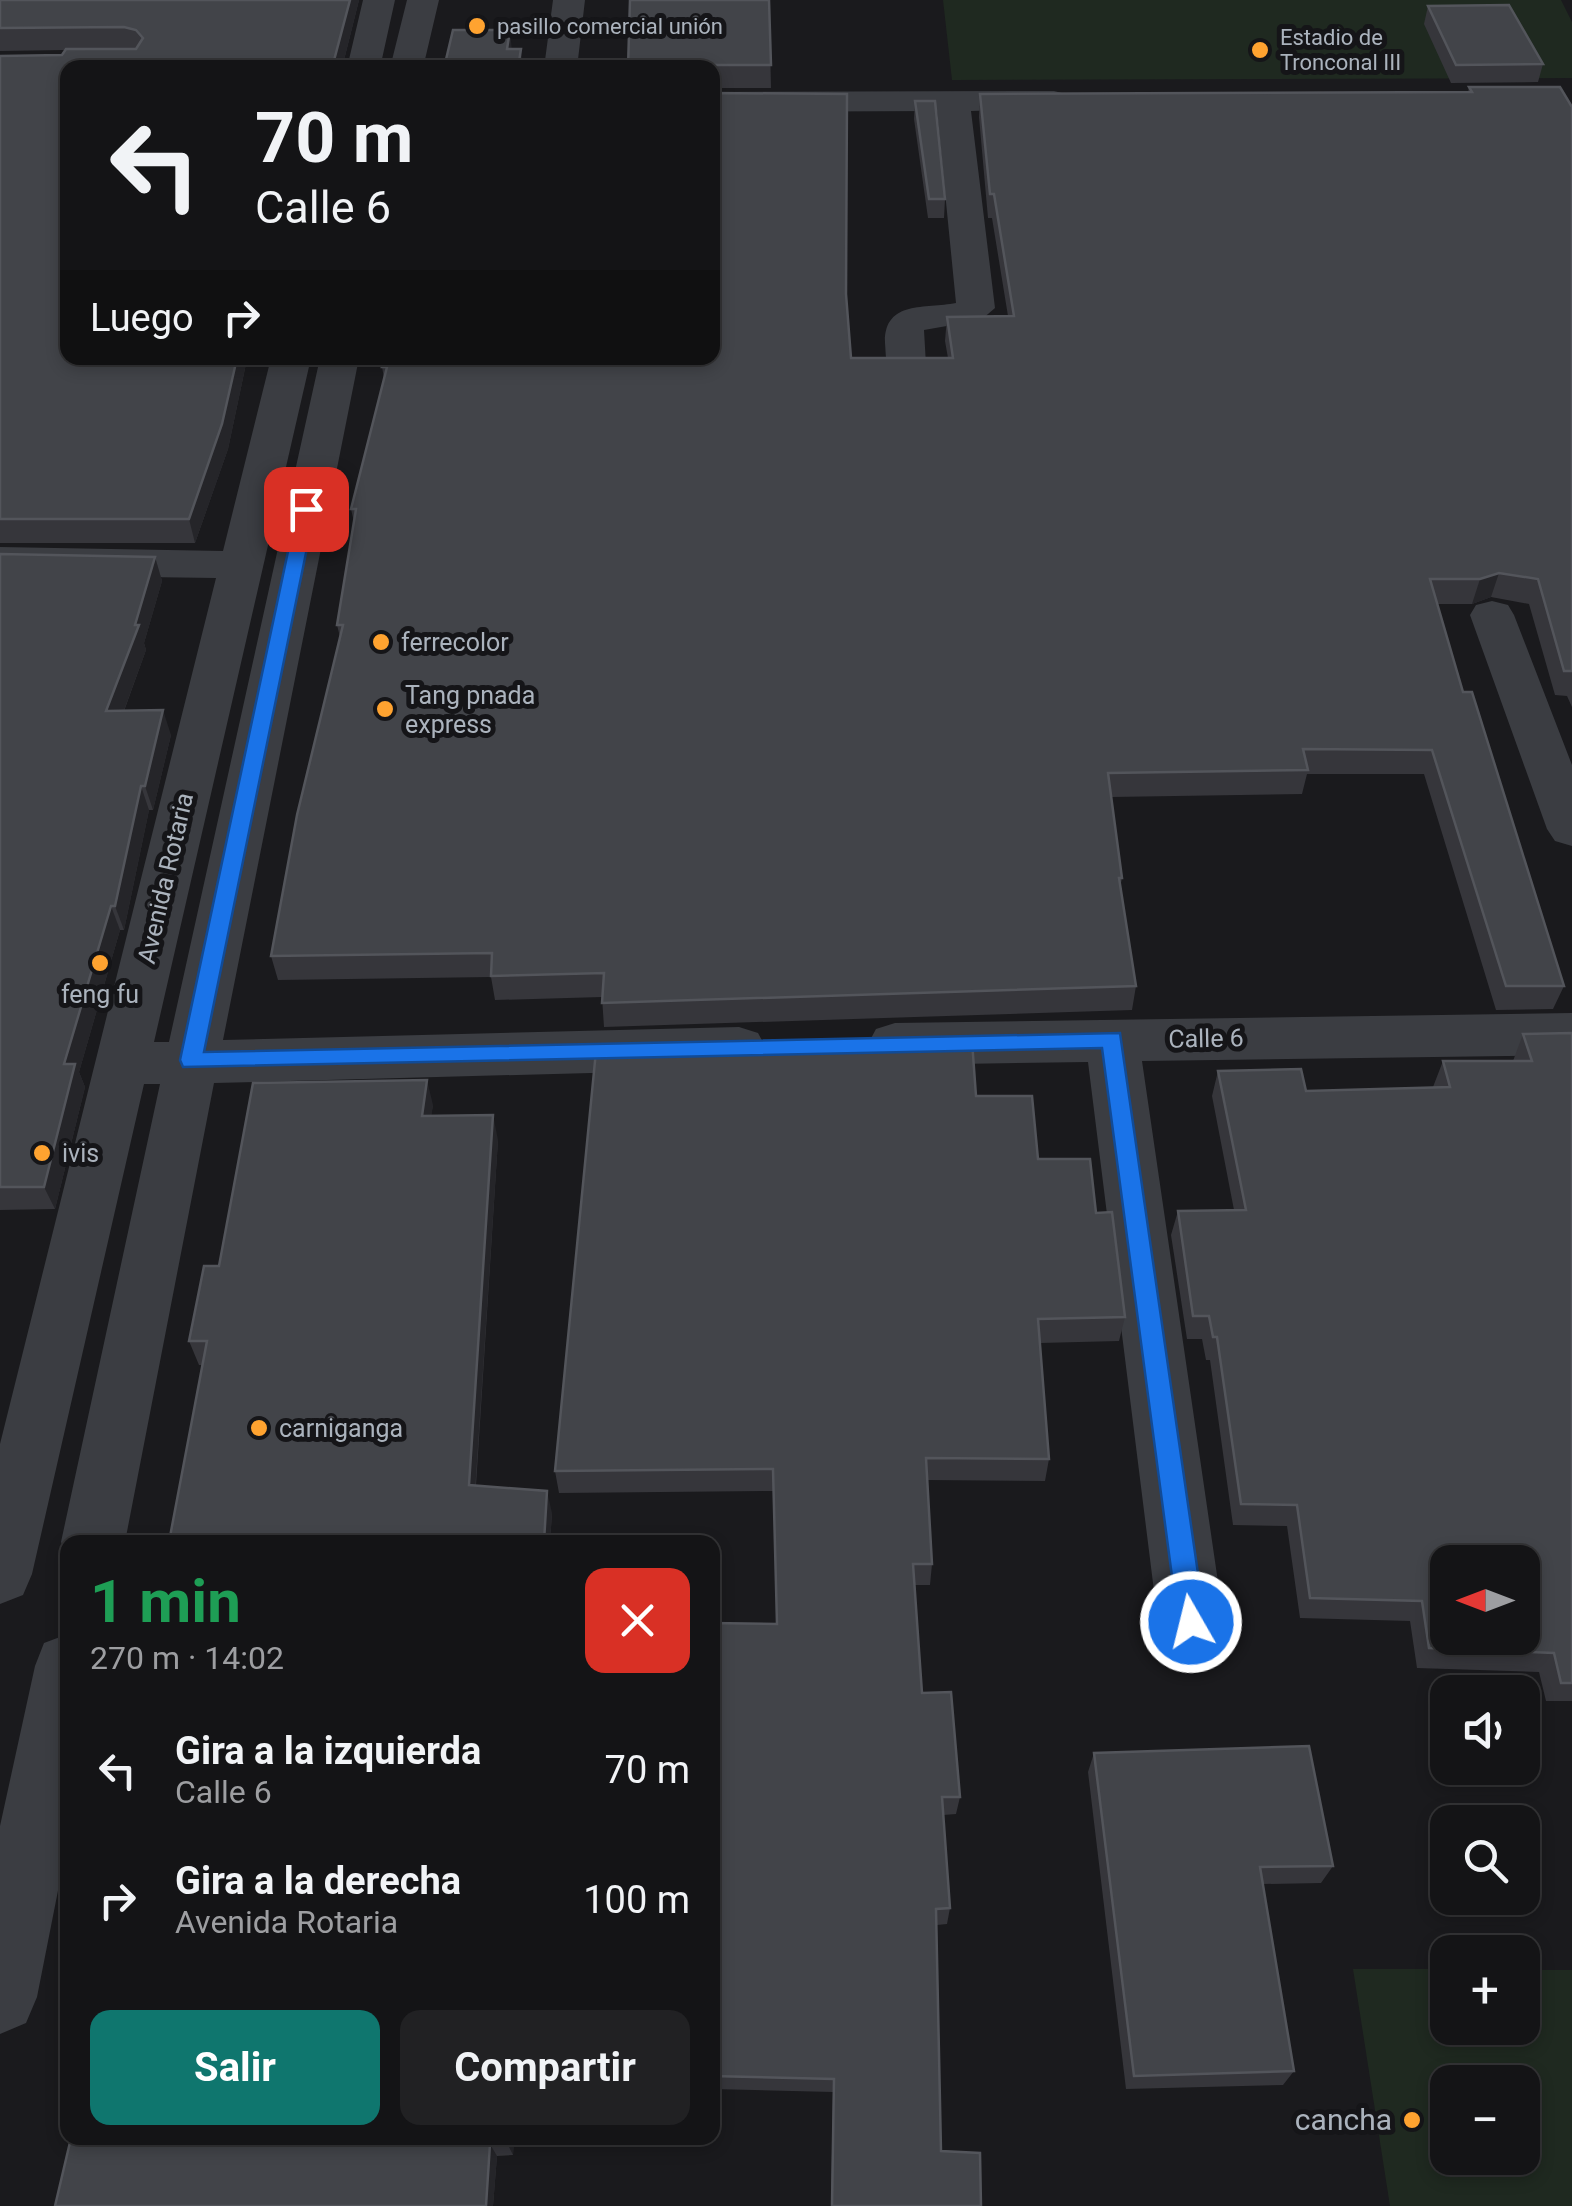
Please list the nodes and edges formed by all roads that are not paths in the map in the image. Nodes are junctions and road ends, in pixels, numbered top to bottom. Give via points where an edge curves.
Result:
1 (379, 0) edge
2 (423, 0) edge
3 (570, 0) edge
4 (365, 60) edge
5 (408, 60) edge
6 (561, 60) edge
7 (1093, 100) edge
8 (720, 102) edge
9 (953, 102) junction
10 (289, 365) edge
11 (339, 365) edge
12 (906, 365) edge
13 (0, 561) edge
14 (239, 564) junction
15 (1492, 614) edge
16 (1572, 829) edge
17 (1572, 1034) edge
18 (1112, 1039) junction
19 (838, 1045) edge
20 (779, 1047) edge
21 (191, 1060) junction
22 (121, 1064) junction
23 (94, 1535) edge
24 (0, 1574) edge
25 (1191, 1622) dead end
26 (60, 1705) edge
27 (0, 1997) edge

1 - 4 street
2 - 5 street
3 - 6 street
7 - 9 street
8 - 9 street
9 - 12 street via 976,308 962,317 914,317 904,326
10 - 14 street, Avenida Rotaria
11 - 21 street
13 - 14 street
14 - 22 street, Avenida Rotaria
15 - 16 street
17 - 18 street, Calle 6
18 - 19 street, Calle 6
18 - 25 street
20 - 21 street
21 - 22 street
21 - 23 street
22 - 24 street, Avenida Rotaria
26 - 27 street

